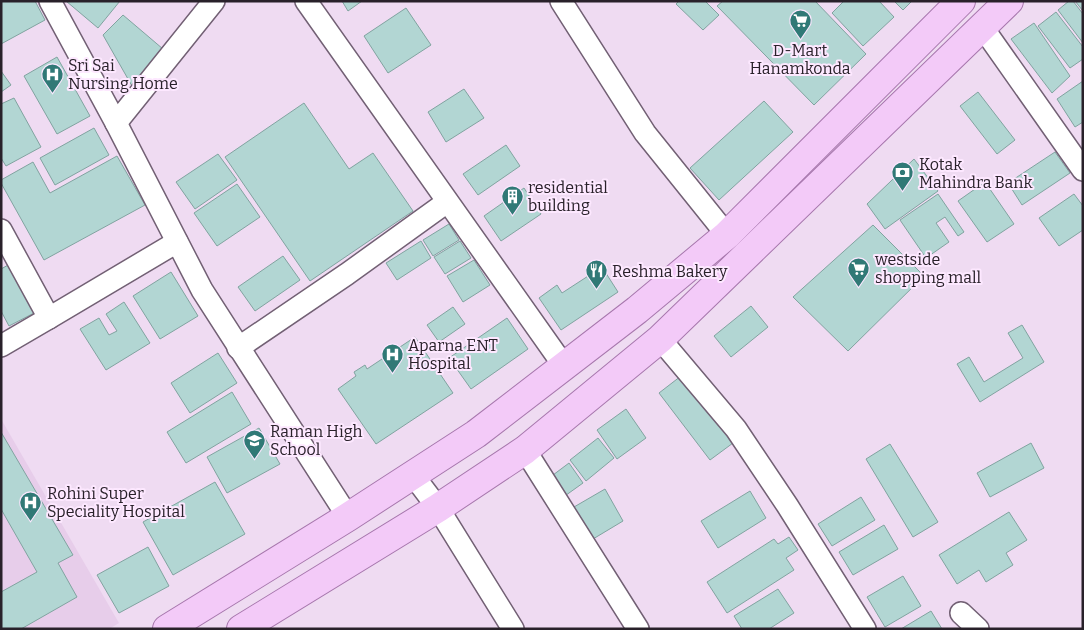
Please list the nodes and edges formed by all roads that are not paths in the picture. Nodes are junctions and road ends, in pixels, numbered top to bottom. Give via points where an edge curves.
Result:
1 (50, 1) edge
2 (214, 1) edge
3 (306, 1) edge
4 (961, 1) edge
5 (1009, 1) edge
6 (564, 2) edge
7 (983, 28) junction
8 (116, 123) junction
9 (1083, 170) edge
10 (447, 202) junction
11 (1, 230) edge
12 (727, 235) junction
13 (177, 242) junction
14 (49, 318) junction
15 (660, 339) junction
16 (1, 346) edge
17 (238, 348) junction
18 (564, 366) junction
19 (525, 450) junction
20 (413, 475) junction
21 (438, 508) junction
22 (348, 516) junction
23 (961, 613) dead end
24 (167, 629) edge
25 (241, 629) edge
26 (513, 629) edge
27 (638, 629) edge
28 (866, 629) edge
29 (978, 629) edge

1 - 8 street
2 - 8 street
3 - 10 street
4 - 12 main road
5 - 7 main road
6 - 12 street via 645,133
7 - 9 street
7 - 15 main road
8 - 13 street
10 - 17 street
10 - 18 street
11 - 14 street
12 - 18 main road
13 - 14 street
13 - 17 street
14 - 16 street
15 - 19 main road
15 - 28 street via 736,429
17 - 22 street
18 - 20 main road via 476,434
19 - 21 main road
19 - 27 street
20 - 21 street
20 - 22 main road
21 - 25 main road
21 - 26 street
22 - 24 main road
23 - 29 street

